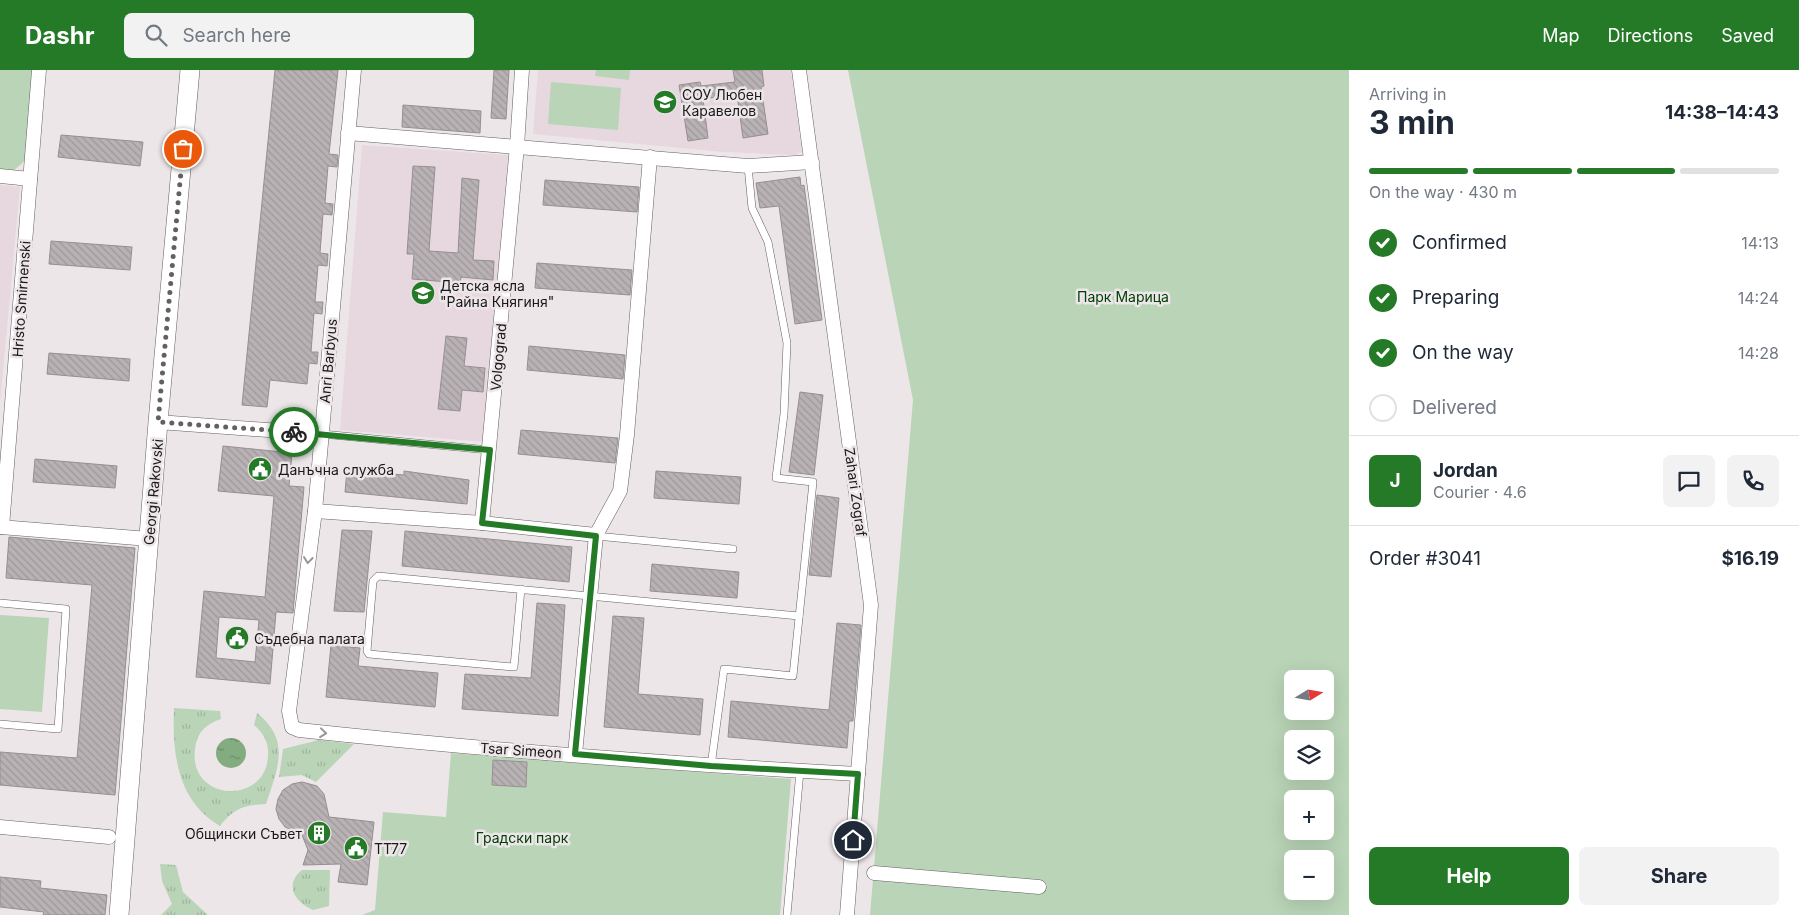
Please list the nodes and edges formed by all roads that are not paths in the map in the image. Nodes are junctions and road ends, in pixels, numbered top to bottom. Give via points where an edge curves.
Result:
1 (39, 70) edge
2 (190, 70) edge
3 (354, 70) edge
4 (522, 70) edge
5 (799, 70) edge
6 (348, 133) junction
7 (517, 146) junction
8 (650, 157) junction
9 (812, 162) junction
10 (748, 166) junction
11 (0, 176) edge
12 (30, 179) junction
13 (158, 422) junction
14 (321, 434) junction
15 (490, 450) junction
16 (3, 492) edge
17 (314, 511) junction
18 (482, 523) junction
19 (1, 527) edge
20 (596, 536) junction
21 (149, 539) junction
22 (733, 549) dead end
23 (521, 589) junction
24 (589, 595) junction
25 (0, 602) edge
26 (799, 616) junction
27 (289, 711) joint
28 (0, 724) edge
29 (575, 754) junction
30 (711, 766) junction
31 (800, 771) junction
32 (858, 774) junction
33 (0, 828) edge
34 (109, 837) dead end
35 (874, 873) dead end
36 (1039, 887) dead end
37 (119, 915) edge
38 (788, 915) edge
39 (847, 915) edge

1 - 12 street, Hristo Smirnenski
2 - 13 street, Georgi Rakovski
3 - 6 street, Anri Barbyus
4 - 7 street, Volgograd
5 - 9 street, Zahari Zograf
6 - 7 street
6 - 14 street, Anri Barbyus
7 - 8 street
7 - 15 street, Volgograd
8 - 10 street
8 - 20 street via 620,491
9 - 10 street
9 - 32 street, Zahari Zograf via 871,605
10 - 26 lane via 752,208 768,242 788,343 776,478 813,482
11 - 12 street
12 - 16 street, Hristo Smirnenski
13 - 14 street
13 - 21 street, Georgi Rakovski
14 - 15 lane
14 - 17 street, Anri Barbyus
15 - 18 street, Volgograd
16 - 19 street, Hristo Smirnenski
17 - 18 street
17 -> 27 street, Anri Barbyus
18 - 20 street
19 - 21 street
20 - 22 lane
20 - 24 street
21 - 37 street, Georgi Rakovski
23 - 23 lane via 374,577 367,651 369,654 514,667
23 - 24 lane
24 - 26 lane
24 - 29 street
25 - 28 lane via 66,609 58,729
26 - 30 lane via 793,676 724,669
27 -> 29 street, Tsar Simeon via 292,727 299,730
29 - 30 street, Tsar Simeon
30 - 31 street, Tsar Simeon
31 - 32 street, Tsar Simeon
31 - 38 lane
32 - 39 street, Zahari Zograf
33 - 34 street
35 - 36 street

